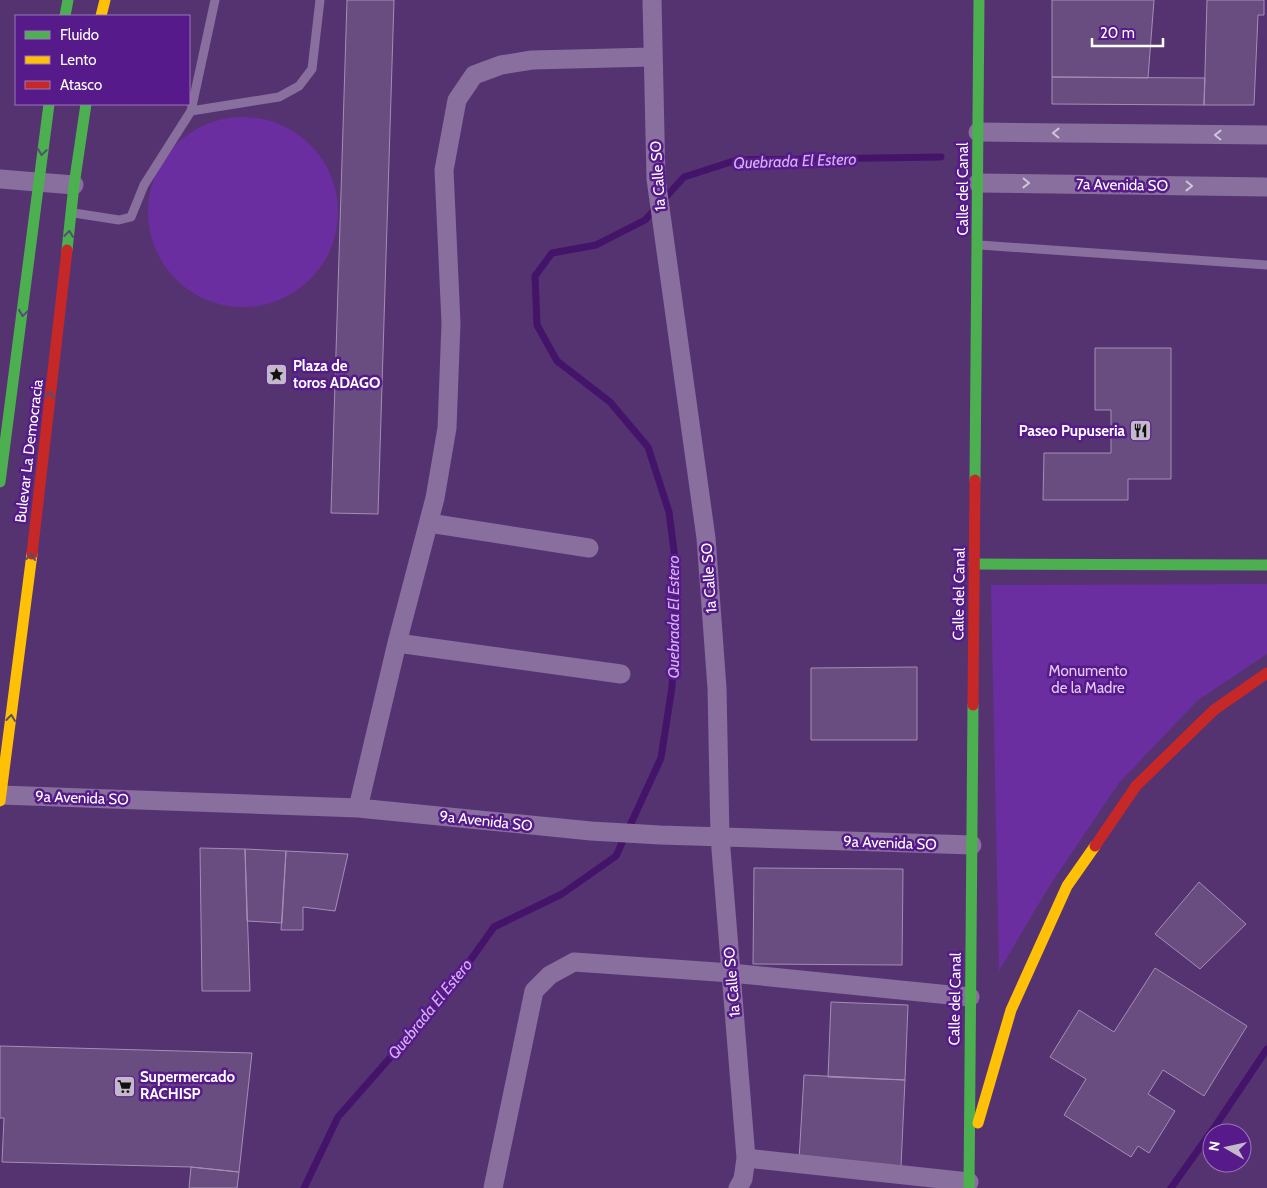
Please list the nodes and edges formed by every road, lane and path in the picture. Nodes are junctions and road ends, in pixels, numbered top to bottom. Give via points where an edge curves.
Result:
1 (68, 0) edge
2 (105, 0) edge
3 (215, 0) edge
4 (320, 0) edge
5 (652, 0) edge
6 (979, 0) edge
7 (65, 15) edge
8 (101, 15) edge
9 (652, 57) junction
10 (49, 105) edge
11 (86, 105) edge
12 (191, 111) junction
13 (978, 132) junction
14 (1267, 135) edge
15 (0, 179) edge
16 (38, 182) junction
17 (978, 183) junction
18 (74, 184) junction
19 (1267, 187) edge
20 (71, 213) junction
21 (977, 245) junction
22 (1267, 265) edge
23 (0, 482) edge
24 (429, 522) junction
25 (590, 548) dead end
26 (974, 564) junction
27 (1267, 565) edge
28 (397, 644) junction
29 (1267, 673) edge
30 (621, 674) dead end
31 (0, 798) edge
32 (358, 808) junction
33 (720, 837) junction
34 (972, 845) junction
35 (731, 974) junction
36 (970, 997) junction
37 (969, 1156) junction
38 (746, 1158) junction
39 (969, 1185) edge
40 (493, 1188) edge
41 (738, 1188) edge

1 - 7 main road
2 - 8 main road
3 - 12 lane
4 - 12 lane via 312,69 299,86 279,98
5 - 9 street, 1a Calle SO
6 - 13 main road, Calle del Canal
9 - 24 street via 532,60 501,65 474,75 457,100 444,170 451,323 446,428
9 - 33 street, 1a Calle SO via 656,179 706,538 717,688
10 -> 16 main road, Bulevar La Democracia
11 - 18 main road, Bulevar La Democracia
12 - 20 lane via 144,185 131,217 119,220
14 -> 13 street
13 - 17 main road, Calle del Canal
15 - 16 street
16 - 18 street
16 -> 23 main road, Bulevar La Democracia
17 -> 19 street, 7a Avenida SO
17 - 21 main road, Calle del Canal
18 - 20 main road, Bulevar La Democracia
31 -> 20 main road, Bulevar La Democracia
21 - 22 lane
21 - 26 main road, Calle del Canal
24 - 25 street
24 - 28 street
26 - 27 main road
26 - 34 main road, Calle del Canal
28 - 30 street
28 - 32 street
29 - 37 main road via 1214,710 1136,786 1067,886 1011,1010
31 - 32 street, 9a Avenida SO
32 - 33 street, 9a Avenida SO via 591,831
33 - 34 street, 9a Avenida SO
33 - 35 street, 1a Calle SO
34 - 36 main road, Calle del Canal
35 - 36 street
35 - 38 street, 1a Calle SO
35 - 40 street via 574,962 550,975 534,991
36 - 37 main road, Calle del Canal
37 - 39 main road, Calle del Canal
38 - 39 street
38 - 41 street, 1a Calle SO via 743,1179

